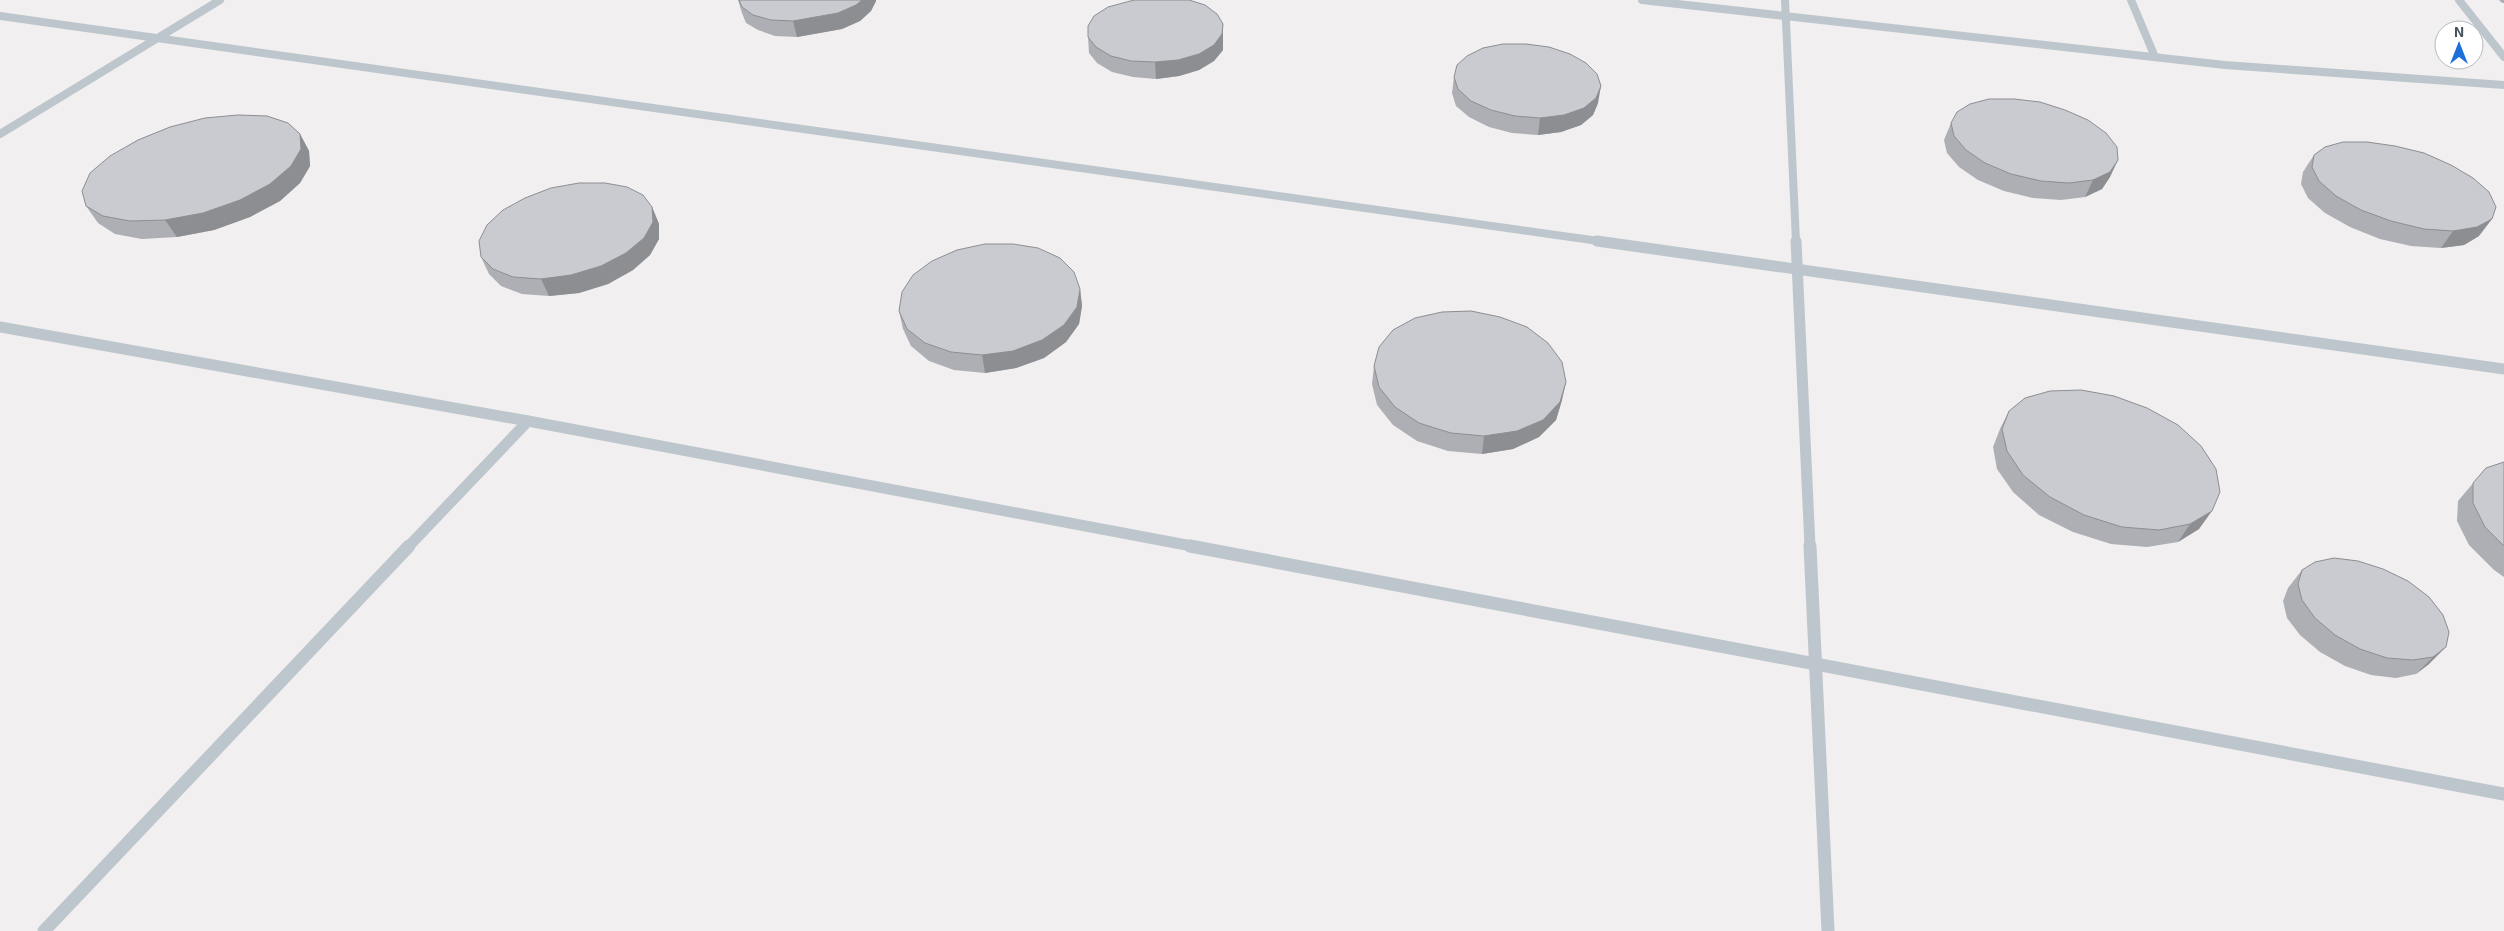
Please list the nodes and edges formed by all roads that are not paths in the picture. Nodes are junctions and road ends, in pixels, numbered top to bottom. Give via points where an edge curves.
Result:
1 (220, 0) edge
2 (1642, 0) edge
3 (1785, 0) edge
4 (2131, 0) edge
5 (2459, 0) edge
6 (0, 16) edge
7 (1786, 16) junction
8 (157, 38) junction
9 (2155, 57) junction
10 (2504, 58) edge
11 (2504, 85) edge
12 (0, 134) edge
13 (1797, 270) junction
14 (0, 327) edge
15 (2504, 369) edge
16 (528, 422) junction
17 (1816, 664) junction
18 (2504, 794) edge
19 (44, 931) edge
20 (1828, 931) edge

1 - 8 lane
2 - 7 lane
3 - 7 lane
4 - 9 lane
5 - 10 lane
6 - 8 lane
7 - 9 lane
7 - 13 lane
8 - 12 lane
8 - 13 lane
9 - 11 lane via 2260,68
13 - 15 lane
13 - 17 lane
14 - 16 lane
16 - 17 lane
16 - 19 lane
17 - 18 lane
17 - 20 lane

